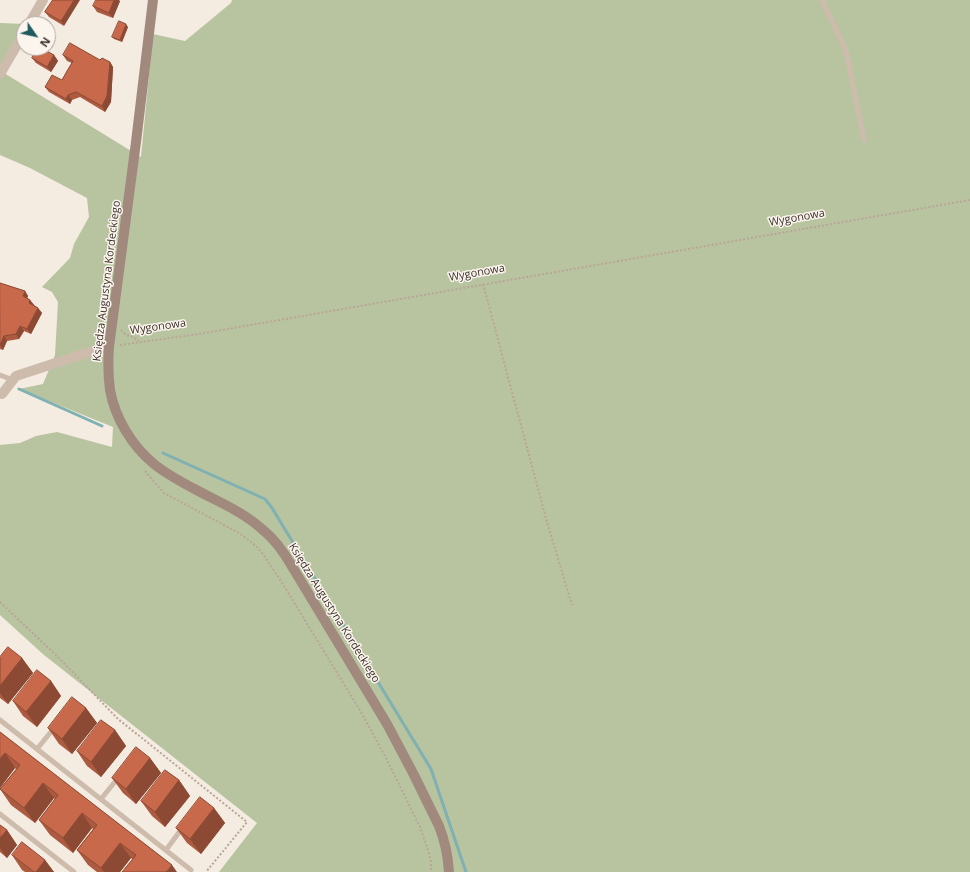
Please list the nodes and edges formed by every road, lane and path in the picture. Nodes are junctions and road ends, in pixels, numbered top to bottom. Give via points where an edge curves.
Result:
1 (43, 0) edge
2 (153, 0) edge
3 (822, 0) edge
4 (34, 16) edge
5 (16, 47) edge
6 (0, 74) edge
7 (864, 140) dead end
8 (970, 200) edge
9 (484, 284) junction
10 (109, 347) junction
11 (0, 375) edge
12 (13, 380) junction
13 (0, 394) edge
14 (140, 466) dead end
15 (0, 602) edge
16 (572, 605) dead end
17 (0, 720) edge
18 (58, 722) edge
19 (38, 749) junction
20 (122, 773) edge
21 (101, 799) junction
22 (0, 814) edge
23 (186, 823) edge
24 (166, 850) junction
25 (191, 870) dead end
26 (74, 872) edge
27 (206, 872) edge
28 (431, 872) edge
29 (450, 872) edge

1 - 4 street
2 - 10 street, Księdza Augustyna Kordeckiego
3 - 7 lane via 846,51
5 - 6 street
8 - 9 path, Wygonowa
9 - 10 path, Wygonowa via 199,334
9 - 16 path via 547,522
10 - 12 street via 16,376
10 - 29 street, Księdza Augustyna Kordeckiego via 108,370 113,401 125,429 138,448 170,475 238,512 264,530 293,568 378,708 414,775 444,838
11 - 12 lane
12 - 13 street
14 - 28 path via 164,493 239,533 263,554 361,712 386,758 420,827 431,862
15 - 27 path via 118,719 247,822
17 - 19 lane
18 - 19 lane
19 - 21 lane
20 - 21 lane
21 - 24 lane
22 - 26 lane
23 - 24 lane
24 - 25 lane

